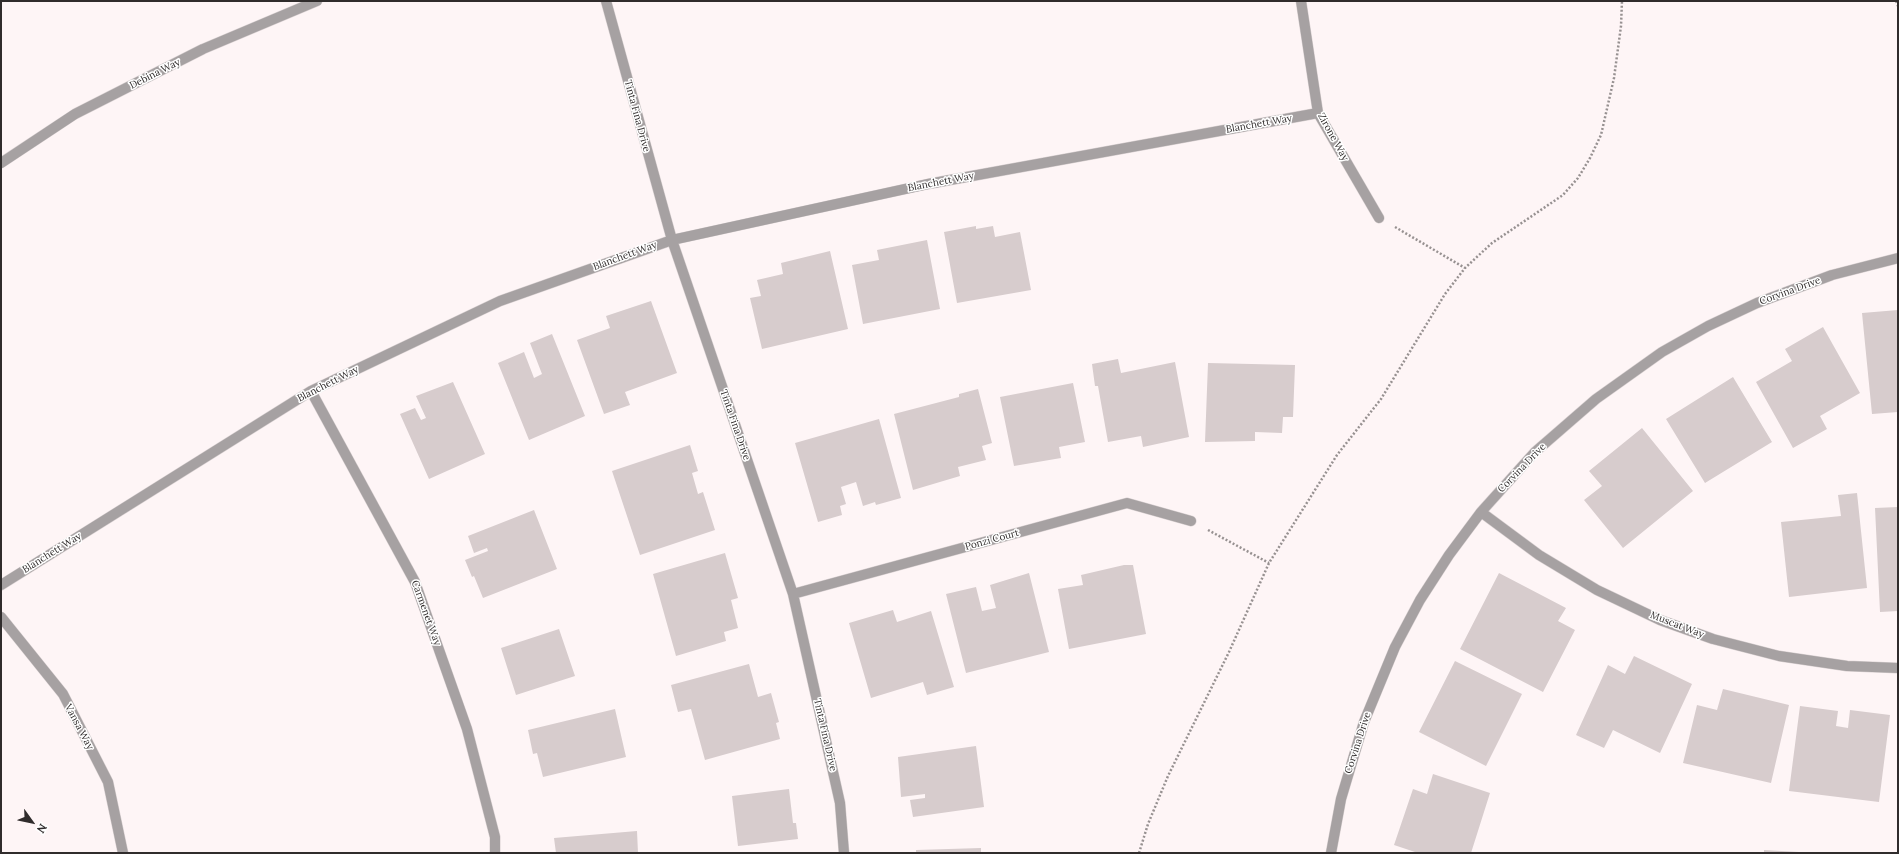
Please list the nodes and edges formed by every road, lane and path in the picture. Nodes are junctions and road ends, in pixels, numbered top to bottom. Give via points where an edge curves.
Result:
1 (317, 1) edge
2 (606, 1) edge
3 (1301, 1) edge
4 (1622, 1) edge
5 (1896, 1) edge
6 (1898, 6) edge
7 (1318, 113) junction
8 (1, 163) edge
9 (1379, 218) joint
10 (672, 240) junction
11 (1898, 258) edge
12 (1465, 268) junction
13 (311, 391) junction
14 (1481, 512) junction
15 (1191, 520) joint
16 (1269, 563) junction
17 (1, 585) edge
18 (793, 594) junction
19 (1, 617) edge
20 (1898, 668) edge
21 (123, 853) edge
22 (495, 853) edge
23 (844, 853) edge
24 (1138, 853) edge
25 (1331, 853) edge

1 - 8 street, Debina Way via 203,49 82,111
2 - 10 street, Tinta Fina Drive
3 - 7 street, Zirone Way
4 - 12 path via 1614,78 1601,135 1590,158 1578,178 1563,195 1492,243
5 - 6 path
7 - 9 street, Zirone Way
7 - 10 street, Blanchett Way via 928,184
9 - 12 path
10 - 13 street, Blanchett Way via 500,301
10 - 18 street, Tinta Fina Drive
11 - 14 street, Corvina Drive via 1832,275 1757,303 1708,326 1662,352 1585,408 1536,452
12 - 16 path via 1445,294 1381,399 1337,455
13 - 17 street, Blanchett Way
13 - 22 street, Carmenet Way via 415,582 467,729 495,837
14 - 20 street, Muscat Way via 1539,555 1597,590 1660,620 1713,639 1779,656 1847,666
14 - 25 street, Corvina Drive via 1420,600 1395,647 1364,722 1341,799
15 - 16 path
15 - 18 street, Ponzi Court via 1126,503
16 - 24 path via 1168,776
18 - 23 street, Tinta Fina Drive via 840,803
19 - 21 street, Vansa Way via 62,694 98,762 108,782

